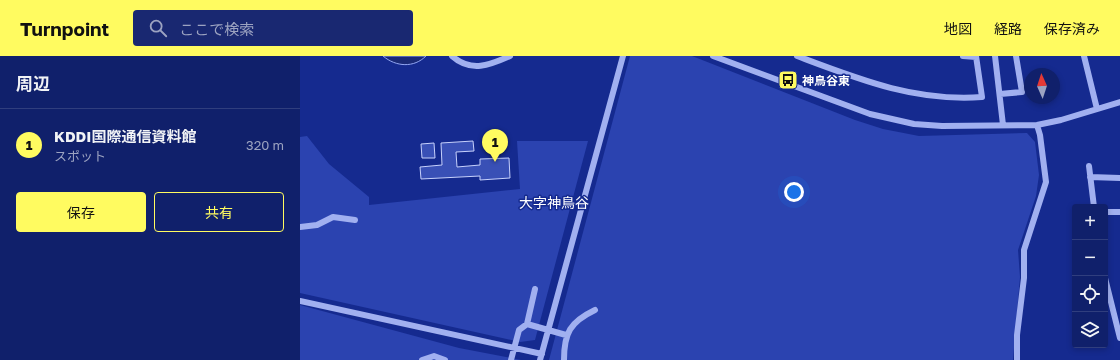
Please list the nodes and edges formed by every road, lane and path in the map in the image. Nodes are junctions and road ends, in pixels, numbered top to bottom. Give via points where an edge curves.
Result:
1 (452, 56) edge
2 (510, 56) edge
3 (623, 56) edge
4 (712, 56) edge
5 (797, 56) edge
6 (963, 56) edge
7 (976, 56) edge
8 (995, 56) edge
9 (1016, 56) edge
10 (1084, 56) edge
11 (812, 59) edge
12 (1000, 94) junction
13 (1120, 102) edge
14 (1098, 109) junction
15 (1003, 125) junction
16 (1037, 125) junction
17 (1090, 166) dead end
18 (1090, 177) junction
19 (1120, 178) edge
20 (1094, 204) edge
21 (1108, 212) edge
22 (1120, 212) edge
23 (355, 220) dead end
24 (300, 227) edge
25 (535, 289) dead end
26 (1108, 290) edge
27 (300, 301) edge
28 (595, 310) dead end
29 (529, 325) junction
30 (563, 334) junction
31 (1120, 338) edge
32 (541, 357) edge
33 (422, 360) edge
34 (445, 360) edge
35 (511, 360) edge
36 (564, 360) edge
37 (1017, 360) edge

1 - 2 street via 468,65 485,67
3 - 32 street
4 - 15 street via 795,88 893,120 942,126
5 - 11 street
6 - 7 street
7 - 11 street via 982,97 955,99 891,90
8 - 12 street
9 - 12 street via 1022,92
10 - 14 street
12 - 15 street
13 - 14 street
14 - 16 street
15 - 16 street
16 - 37 street via 1046,182 1024,250
17 - 18 street
18 - 19 street
18 - 20 street
21 - 22 street
23 - 24 street via 333,217 317,225
25 - 29 street
26 - 31 street
27 - 32 street
28 - 30 street via 575,322
29 - 30 street
29 - 35 street via 519,330
30 - 36 street
33 - 34 street via 434,356

